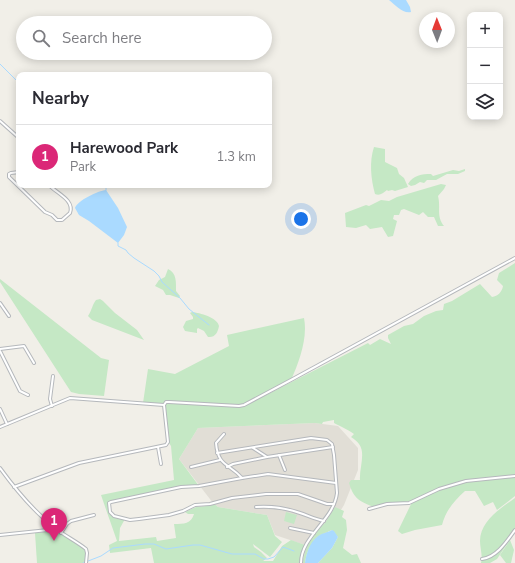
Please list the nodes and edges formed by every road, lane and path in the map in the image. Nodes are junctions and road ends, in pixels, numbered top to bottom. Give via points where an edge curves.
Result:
1 (0, 121) edge
2 (16, 135) edge
3 (16, 172) edge
4 (16, 183) edge
5 (21, 188) edge
6 (53, 188) edge
7 (515, 258) edge
8 (0, 304) edge
9 (9, 316) dead end
10 (0, 350) edge
11 (34, 362) dead end
12 (53, 376) dead end
13 (28, 395) dead end
14 (164, 405) junction
15 (52, 406) junction
16 (0, 409) edge
17 (7, 424) junction
18 (0, 428) edge
19 (224, 434) dead end
20 (158, 447) junction
21 (333, 447) junction
22 (253, 448) junction
23 (217, 453) junction
24 (280, 455) junction
25 (267, 457) junction
26 (220, 460) junction
27 (161, 464) dead end
28 (227, 466) junction
29 (191, 467) dead end
30 (0, 468) edge
31 (285, 470) dead end
32 (4, 473) junction
33 (1, 476) edge
34 (515, 476) edge
35 (242, 478) junction
36 (336, 484) junction
37 (14, 487) junction
38 (327, 504) junction
39 (334, 504) junction
40 (256, 507) dead end
41 (369, 509) dead end
42 (330, 512) junction
43 (94, 515) dead end
44 (324, 521) junction
45 (54, 528) junction
46 (290, 528) dead end
47 (515, 530) edge
48 (314, 532) junction
49 (61, 533) junction
50 (0, 535) edge
51 (482, 559) dead end
52 (86, 563) edge
53 (301, 563) edge

1 - 2 street
3 - 4 street via 9,176
5 - 6 street via 45,212 60,220 70,213 71,207 68,201
7 - 14 street via 244,405 169,402
8 - 9 street
10 - 11 street via 24,346
10 - 13 street via 19,389
12 - 15 street via 50,399
14 - 15 street via 73,398
14 - 20 street via 168,442
15 - 17 street
16 - 17 street
17 - 18 street
19 - 23 street via 216,442
20 - 27 street
20 - 37 street via 79,463
21 - 22 street via 328,441 311,438
21 - 24 street
21 - 36 street
22 - 23 street
22 - 25 street
23 - 26 street
24 - 25 street
24 - 31 street
25 - 28 street
26 - 28 street
26 - 29 street
28 - 35 street
30 - 32 street
32 - 33 street
32 - 37 street
34 - 41 street via 466,481 438,488 409,503 387,504
35 - 36 street via 268,474
35 - 38 street via 181,487 111,502 109,508 114,516 130,520 169,515 195,505 259,494 298,494
36 - 39 street
37 - 45 street
38 - 39 street
38 - 42 street
39 - 42 street
40 - 44 street via 283,508
42 - 44 street
43 - 49 street via 71,521
44 - 48 street
45 - 49 street
45 - 50 street
46 - 48 street
47 - 51 street via 499,550
48 - 53 street via 303,552
49 - 52 street via 86,549

